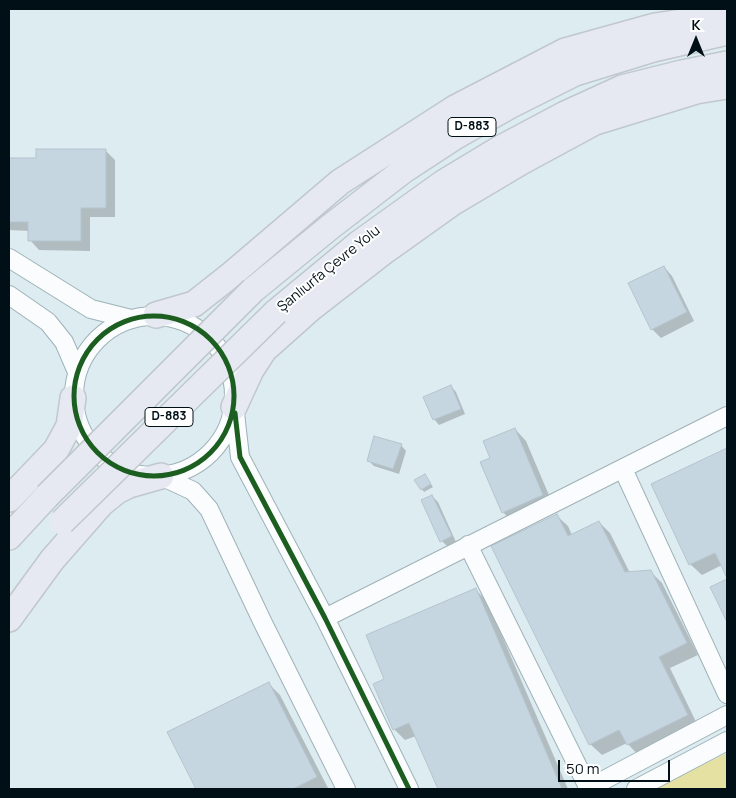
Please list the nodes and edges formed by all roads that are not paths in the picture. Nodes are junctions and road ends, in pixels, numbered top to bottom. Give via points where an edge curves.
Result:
1 (727, 14) edge
2 (727, 32) edge
3 (727, 64) edge
4 (727, 86) edge
5 (9, 258) edge
6 (9, 295) edge
7 (156, 316) junction
8 (131, 319) junction
9 (77, 372) junction
10 (74, 398) junction
11 (234, 407) junction
12 (727, 416) edge
13 (623, 469) junction
14 (161, 476) junction
15 (9, 499) edge
16 (9, 537) edge
17 (468, 545) junction
18 (9, 590) edge
19 (324, 618) junction
20 (9, 620) edge
21 (727, 694) edge
22 (727, 715) edge
23 (727, 741) edge
24 (346, 789) edge
25 (409, 789) edge
26 (589, 789) edge
27 (636, 789) edge

1 - 7 highway via 655,26 565,51 454,108 340,182 194,304
2 - 16 highway, D-883, bridge via 652,49 574,73 456,136 404,170 253,290
3 - 18 highway, Şanlıurfa Çevre Yolu / D-883, bridge via 622,88 566,114 443,183 358,244 276,312 62,522
4 - 11 highway via 696,91 595,122 452,203 310,309 264,350
5 - 8 street via 91,309
6 - 9 street via 48,322 64,342
7 - 8 street
7 - 11 street via 182,320 206,334 223,354 234,380
8 - 9 street via 107,330 89,349
9 - 10 street
10 - 14 street via 78,423 91,446 110,463 134,474
10 - 15 highway via 69,426 56,450
11 - 14 street via 226,432 210,454 188,469
11 - 19 street via 240,457
12 - 13 street
13 - 17 street
13 - 21 street
14 - 20 highway via 123,488 101,504 52,560
14 - 24 street via 194,492 209,508
17 - 19 street
17 - 26 street
19 - 25 street
22 - 26 street
23 - 27 street

